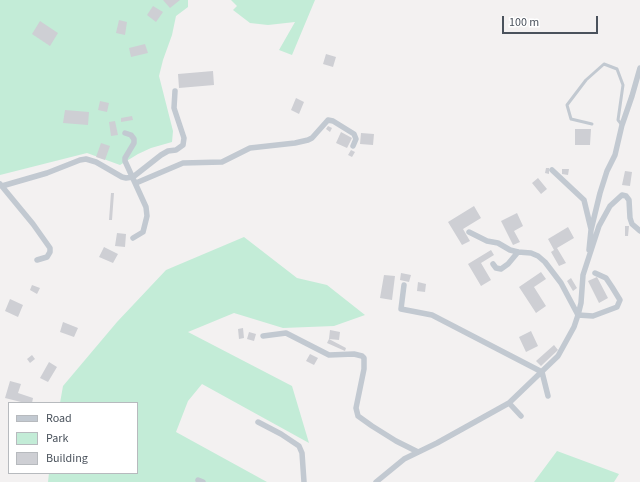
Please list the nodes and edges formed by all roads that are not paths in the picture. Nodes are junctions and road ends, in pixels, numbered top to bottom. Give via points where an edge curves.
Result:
1 (640, 68) edge
2 (175, 91) dead end
3 (592, 124) dead end
4 (622, 125) junction
5 (125, 133) dead end
6 (353, 146) dead end
7 (552, 170) dead end
8 (133, 177) junction
9 (136, 183) junction
10 (1, 185) edge
11 (591, 230) junction
12 (640, 231) edge
13 (469, 232) dead end
14 (134, 238) dead end
15 (518, 252) junction
16 (37, 260) dead end
17 (588, 262) junction
18 (492, 264) dead end
19 (595, 273) dead end
20 (404, 285) dead end
21 (578, 315) junction
22 (263, 336) dead end
23 (542, 372) junction
24 (548, 396) dead end
25 (509, 402) junction
26 (521, 416) dead end
27 (258, 422) dead end
28 (418, 452) junction
29 (304, 482) edge
30 (376, 482) edge

1 - 4 street
2 - 8 street via 174,108 184,138 183,145 161,155
3 - 4 lane via 571,119 567,105 586,80 604,64 617,69 624,84 618,120
4 - 11 street
5 - 8 street via 134,139 125,158
6 - 9 street via 356,139 354,134 328,120 308,140 250,148 222,162 183,163
7 - 11 street via 584,200
8 - 9 street
8 - 10 street via 122,177 86,158 47,173
9 - 14 street via 147,216 143,232
10 - 16 street via 50,248 47,257
11 - 17 street
12 - 17 street via 632,224 629,200 622,195 610,206 599,226
13 - 15 street via 487,242 498,243
15 - 18 street via 501,269
15 - 21 street via 531,253 545,262 561,283
17 - 21 street via 583,275
19 - 21 street via 606,278 620,300 617,307 593,316
20 - 23 street via 401,309 432,315
21 - 23 street via 562,350
22 - 28 street via 286,333 329,355 362,356 364,369 356,408 358,416
23 - 24 street
23 - 25 street
25 - 26 street
25 - 28 street
27 - 29 street via 299,446 302,453
28 - 30 street via 404,459

